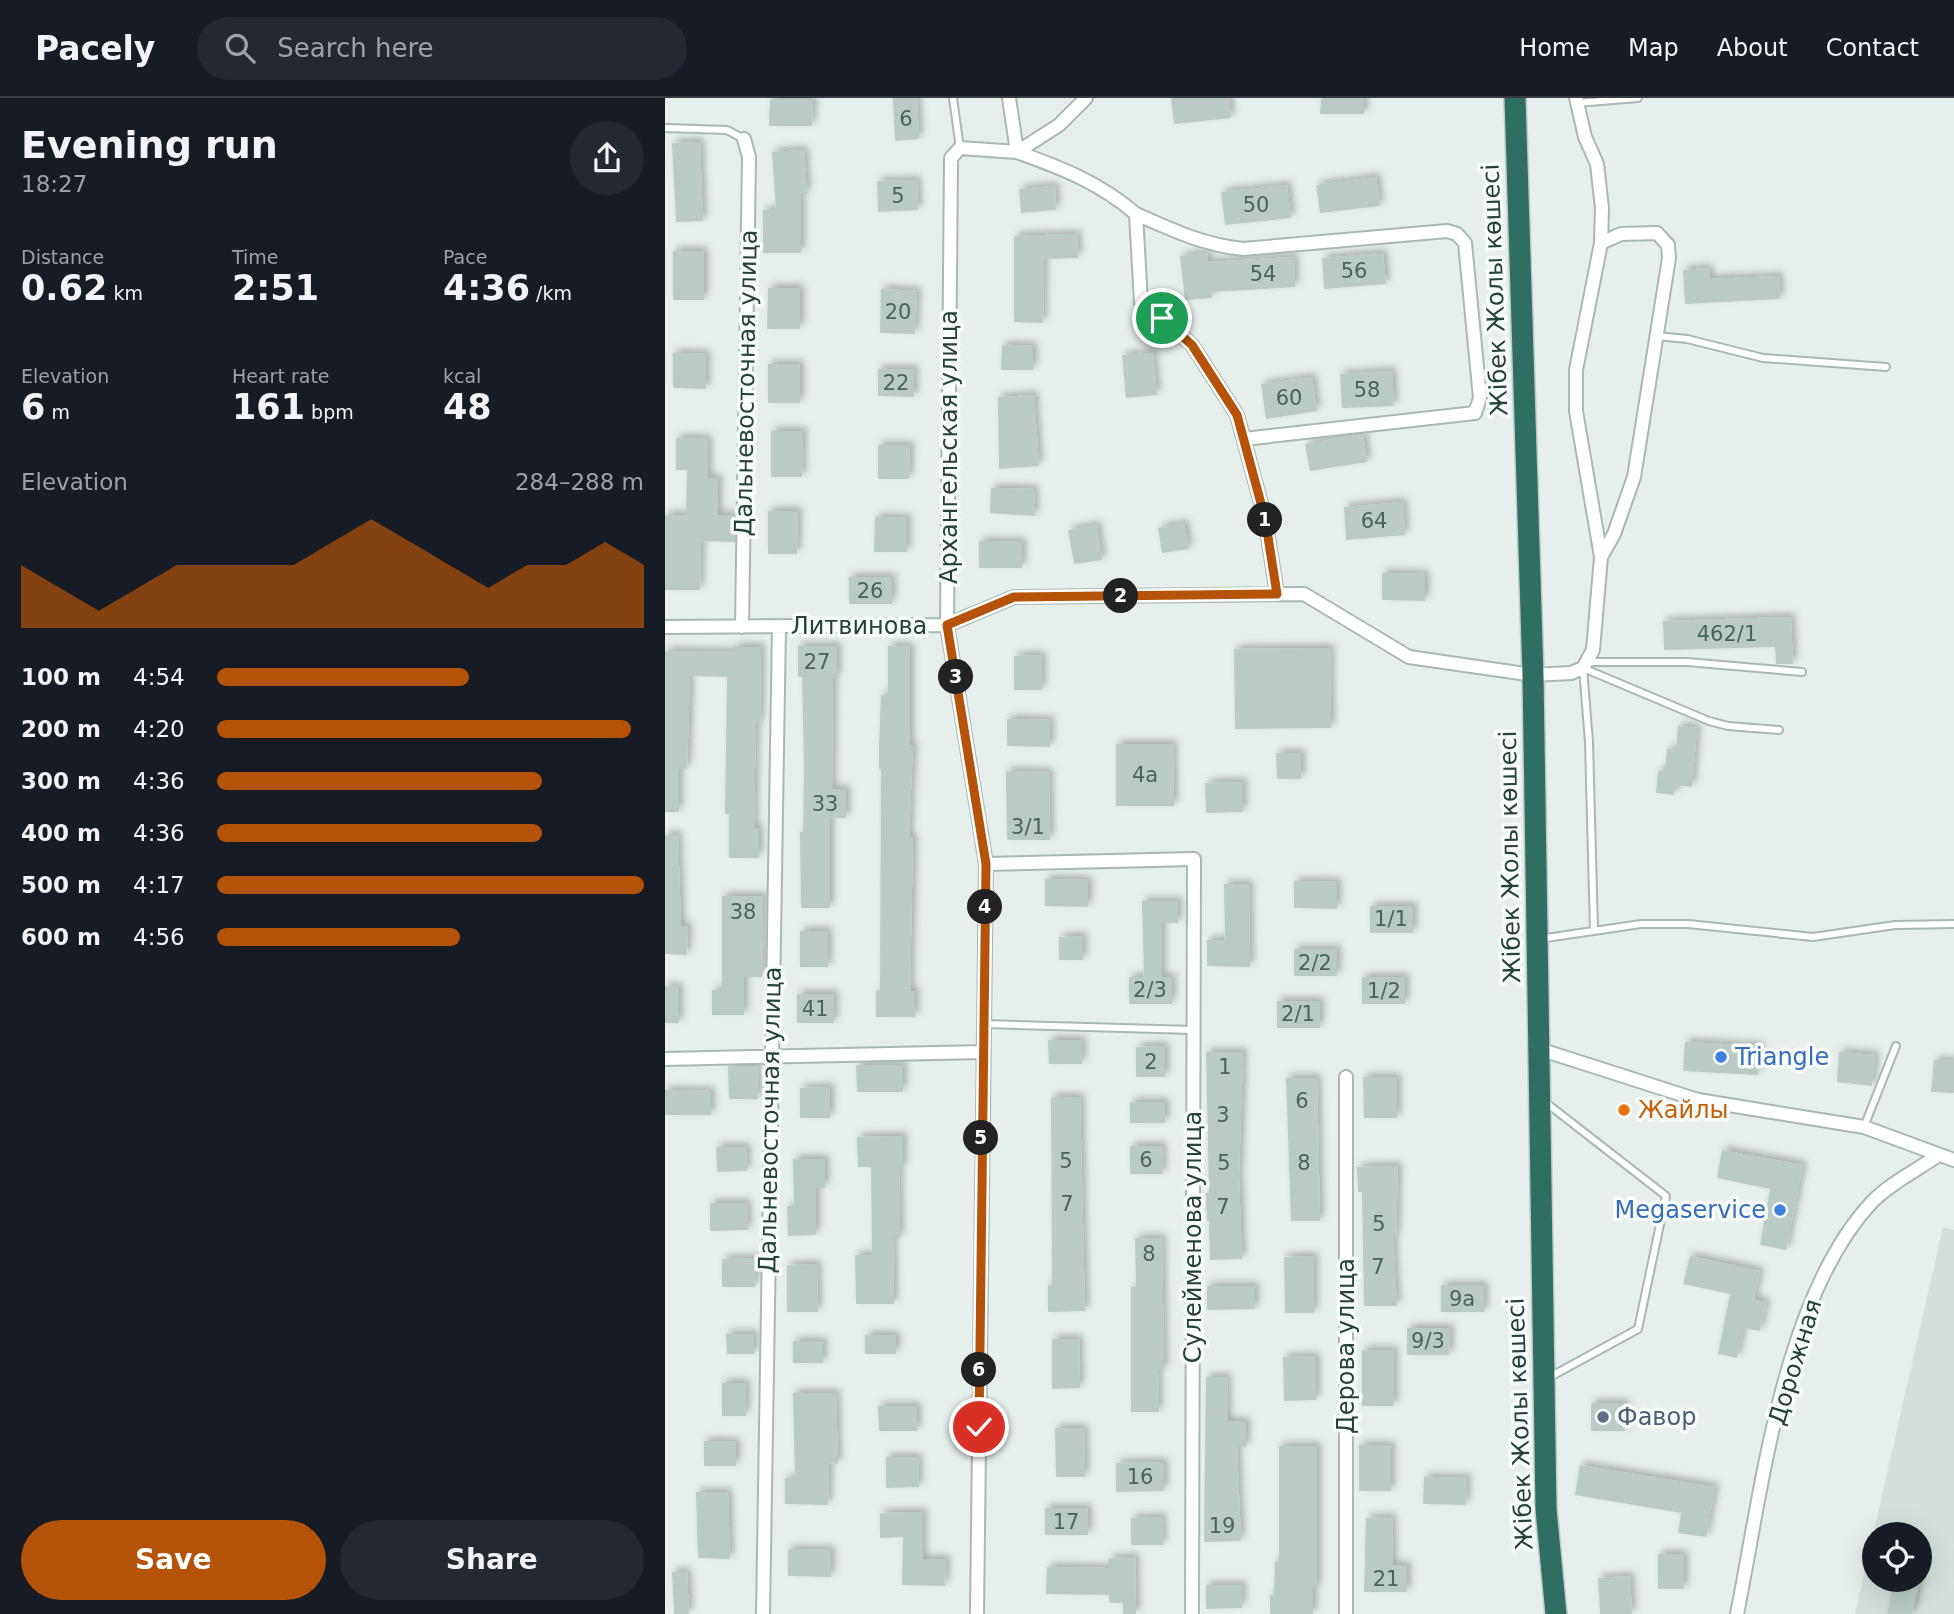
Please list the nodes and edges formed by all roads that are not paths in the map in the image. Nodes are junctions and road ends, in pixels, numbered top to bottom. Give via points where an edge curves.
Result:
1 (953, 98) edge
2 (1009, 98) edge
3 (1087, 98) edge
4 (1514, 98) edge
5 (1638, 98) edge
6 (1577, 100) edge
7 (665, 128) edge
8 (744, 139) joint
9 (1017, 152) junction
10 (956, 153) junction
11 (1136, 214) junction
12 (1601, 243) junction
13 (1657, 336) junction
14 (1886, 367) dead end
15 (1244, 439) junction
16 (1601, 557) junction
17 (1277, 594) junction
18 (947, 625) junction
19 (779, 626) junction
20 (743, 627) junction
21 (665, 628) edge
22 (1586, 665) junction
23 (1803, 672) dead end
24 (1533, 675) junction
25 (1779, 730) dead end
26 (986, 864) junction
27 (1954, 924) edge
28 (1594, 931) junction
29 (1537, 940) junction
30 (982, 1024) junction
31 (1193, 1030) junction
32 (1896, 1046) dead end
33 (1539, 1049) junction
34 (982, 1052) junction
35 (771, 1056) junction
36 (665, 1059) edge
37 (1346, 1077) dead end
38 (1539, 1098) junction
39 (1864, 1127) junction
40 (1937, 1156) junction
41 (1954, 1160) edge
42 (1544, 1381) junction
43 (763, 1614) edge
44 (977, 1614) edge
45 (1192, 1614) edge
46 (1346, 1614) edge
47 (1556, 1614) edge
48 (1737, 1614) edge

1 - 10 lane
2 - 9 street
3 - 9 street via 1059,125
4 - 24 highway, Жібек Жолы көшесі
5 - 6 lane
6 - 12 street via 1597,164
7 - 8 lane via 727,130
8 - 20 street, Дальневосточная улица via 749,157
9 - 10 street
9 - 11 street via 1075,173 1112,193
10 - 18 street, Архангельская улица
11 - 15 street via 1142,302 1149,314 1162,318 1192,345 1237,415
11 - 15 street via 1192,239 1230,248 1447,232 1457,234 1465,243 1480,398 1475,413
12 - 13 street via 1640,232 1657,233 1668,245
12 - 16 street via 1577,370 1576,411
13 - 14 lane via 1763,358
13 - 16 street via 1634,477 1615,534
15 - 17 street via 1265,518
16 - 22 street via 1593,650
17 - 18 street, Литвинова via 1014,597
17 - 24 street, Литвинова via 1304,594 1409,657
18 - 19 street, Литвинова
18 - 26 street, Архангельская улица
19 - 20 street, Литвинова
19 - 35 street, Дальневосточная улица
20 - 21 street, Литвинова
22 - 23 lane via 1687,662
22 - 24 street, Литвинова via 1571,673
22 - 25 lane via 1709,721
22 - 28 lane
24 - 29 highway, Жібек Жолы көшесі
26 - 30 street, Архангельская улица
26 - 31 street, Сулейменова улица via 1194,859
27 - 28 lane via 1895,925 1813,937 1688,924
28 - 29 lane
29 - 33 highway, Жібек Жолы көшесі
30 - 31 lane
30 - 34 street, Архангельская улица
31 - 45 street, Сулейменова улица
32 - 39 lane
33 - 38 highway, Жібек Жолы көшесі
33 - 39 street via 1698,1100
34 - 35 street
34 - 44 street, Архангельская улица
35 - 36 street
35 - 43 street, Дальневосточная улица
37 - 46 street, Дерова улица
38 - 42 highway, Жібек Жолы көшесі
38 - 42 lane via 1666,1196 1638,1329
39 - 40 street
40 - 41 street
40 - 48 street, Дорожная via 1873,1200 1836,1249 1812,1299 1786,1375
42 - 47 highway, Жібек Жолы көшесі via 1546,1509

